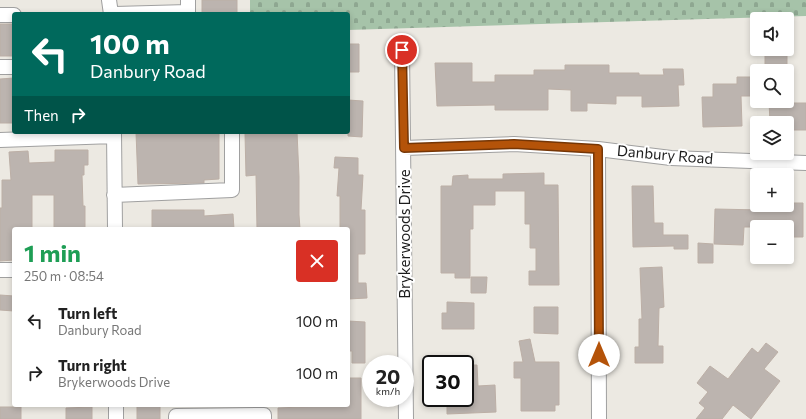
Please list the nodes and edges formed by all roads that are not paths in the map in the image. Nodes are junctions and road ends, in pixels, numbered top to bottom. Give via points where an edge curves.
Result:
1 (109, 0) edge
2 (188, 0) edge
3 (111, 12) edge
4 (188, 12) edge
5 (0, 15) edge
6 (12, 15) edge
7 (402, 50) dead end
8 (0, 67) edge
9 (12, 67) edge
10 (114, 134) edge
11 (232, 134) edge
12 (0, 140) edge
13 (404, 148) junction
14 (598, 149) junction
15 (806, 163) edge
16 (114, 195) junction
17 (115, 227) edge
18 (0, 270) edge
19 (12, 270) edge
20 (116, 407) edge
21 (264, 417) edge
22 (176, 418) edge
23 (116, 419) edge
24 (406, 419) edge
25 (599, 419) edge

1 - 3 street
2 - 4 street
5 - 6 street
7 - 13 street, Brykerwoods Drive
8 - 9 street
10 - 12 street
10 - 16 street
11 - 16 street via 232,190
13 - 14 street, Danbury Road via 514,144
13 - 24 street, Brykerwoods Drive
14 - 15 street, Danbury Road via 671,158
14 - 25 street
16 - 17 street
18 - 19 street
20 - 23 street
21 - 22 street

